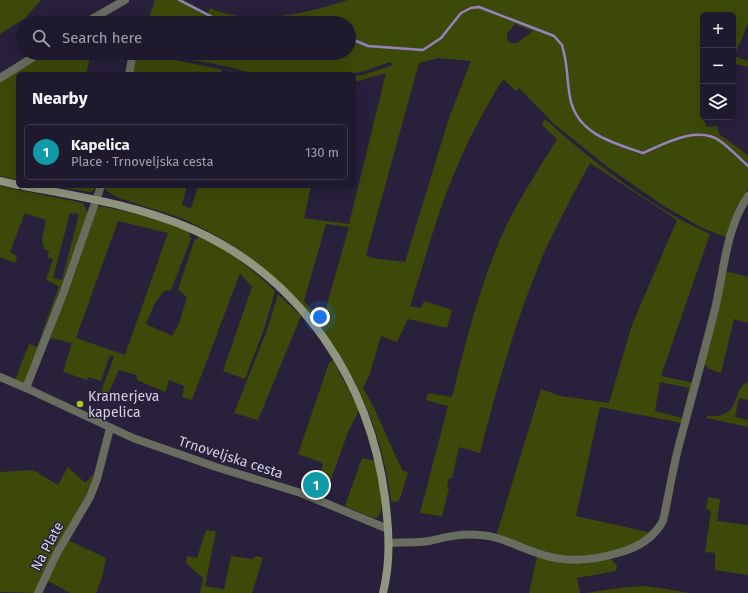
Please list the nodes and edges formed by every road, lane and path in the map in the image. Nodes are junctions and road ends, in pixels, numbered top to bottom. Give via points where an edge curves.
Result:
1 (125, 0) edge
2 (97, 16) edge
3 (29, 60) edge
4 (132, 60) edge
5 (129, 72) edge
6 (0, 78) edge
7 (0, 181) edge
8 (16, 185) edge
9 (34, 188) edge
10 (100, 188) edge
11 (748, 196) edge
12 (96, 201) junction
13 (0, 377) edge
14 (26, 388) junction
15 (110, 428) junction
16 (388, 529) junction
17 (389, 543) junction
18 (38, 593) edge
19 (383, 593) edge

1 - 2 street
3 - 6 street
4 - 5 street
7 - 8 street
9 - 12 street
10 - 12 street
11 - 17 street via 741,206 731,235 663,521 652,537 630,550 582,560 558,559 495,537 480,535 461,534 428,541
12 - 14 street
12 - 16 street via 125,206 168,219 210,238 266,276 305,314 330,346 347,374 367,420 381,466
13 - 14 street, Trnoveljska cesta
14 - 15 street, Trnoveljska cesta
15 - 16 street, Trnoveljska cesta via 216,467 300,493
15 - 18 street, Na Plate via 98,479
16 - 17 street
17 - 19 street via 390,555

